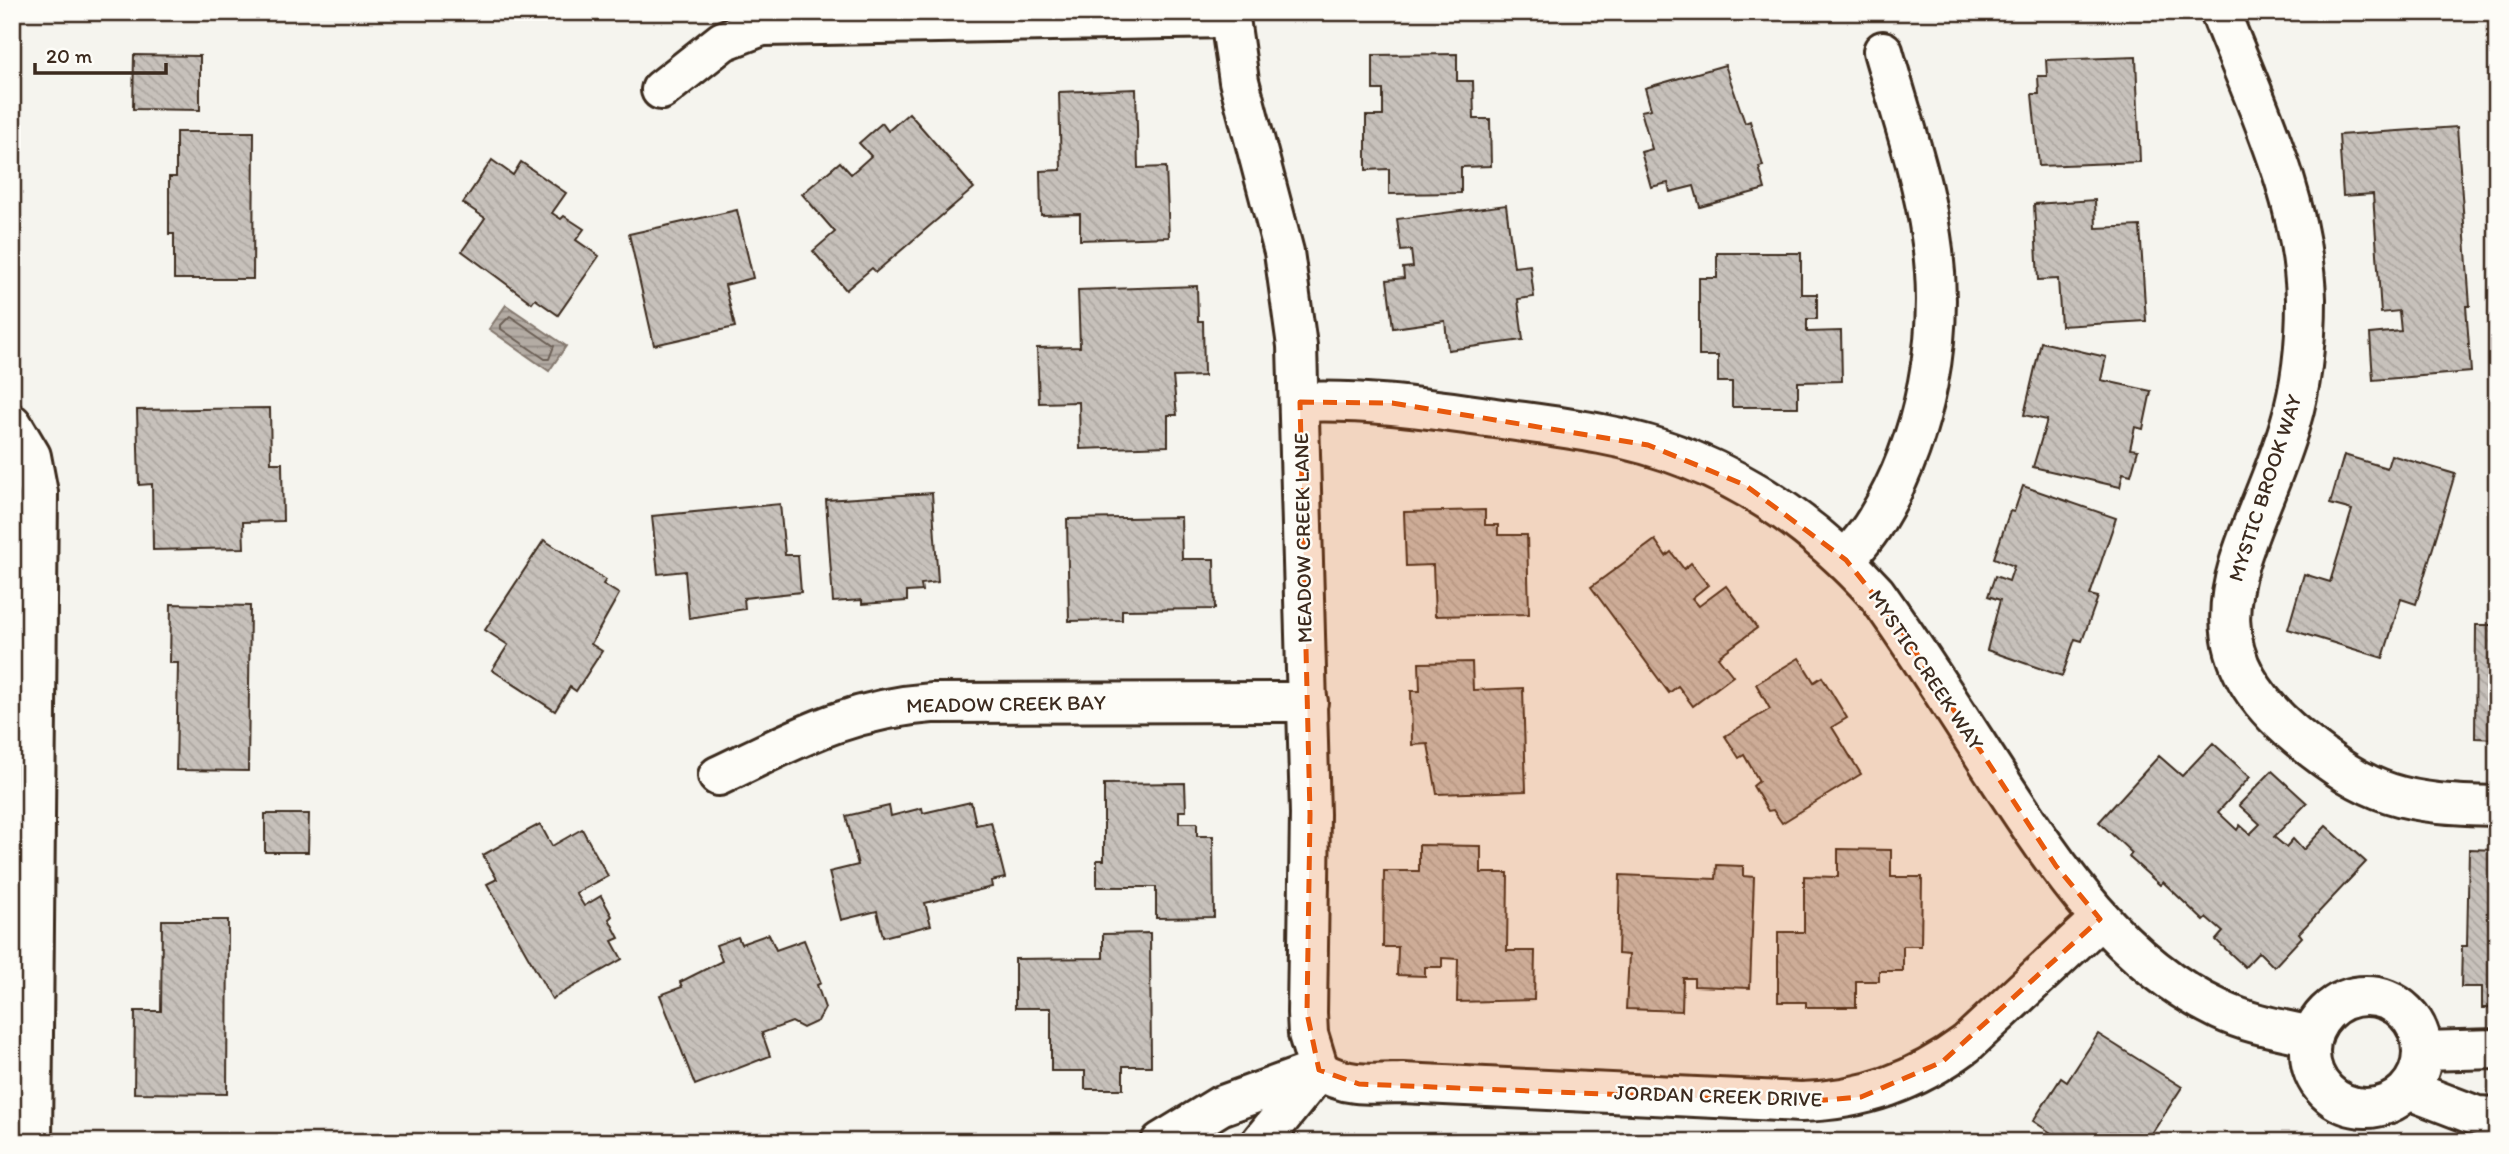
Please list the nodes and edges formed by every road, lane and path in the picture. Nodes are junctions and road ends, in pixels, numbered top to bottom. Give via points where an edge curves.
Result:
1 (2220, 12) edge
2 (1230, 15) edge
3 (1883, 51) dead end
4 (661, 90) dead end
5 (1300, 401) junction
6 (13, 424) edge
7 (1846, 560) junction
8 (1308, 702) junction
9 (718, 776) dead end
10 (2497, 806) edge
11 (2100, 919) junction
12 (2312, 1036) junction
13 (2497, 1049) edge
14 (2423, 1051) junction
15 (23, 1056) edge
16 (1319, 1070) junction
17 (2409, 1090) junction
18 (2497, 1117) edge
19 (32, 1142) edge
20 (1161, 1142) edge
21 (1262, 1142) edge

1 - 10 street, MYSTIC BROOK WAY via 2286,178 2306,298 2291,423 2230,596 2235,657 2245,681 2263,704 2339,771 2398,797 2431,804
2 - 4 street via 762,26 723,41
2 - 5 street, MEADOW CREEK LANE via 1239,81 1292,294
3 - 7 street via 1931,236 1936,321 1925,395 1911,447 1874,524
5 - 7 street, MYSTIC CREEK WAY via 1392,403 1648,445 1704,464 1745,485 1813,531
5 - 8 street, MEADOW CREEK LANE
6 - 15 street via 31,456 38,493
7 - 11 street, MYSTIC CREEK WAY via 1898,625 2056,866
8 - 9 street, MEADOW CREEK BAY via 893,706 854,714
8 - 16 street, MEADOW CREEK LANE via 1307,1013
11 - 12 street, MYSTIC CREEK WAY via 2139,956 2197,998 2239,1018
11 - 16 street, JORDAN CREEK DRIVE via 1950,1056 1917,1076 1861,1097 1801,1102 1359,1084 1343,1083
12 - 14 street via 2319,1020 2347,999 2382,998 2411,1018
12 - 17 street via 2313,1074 2338,1102 2376,1108
13 - 14 street
14 - 17 street via 2422,1065
15 - 19 street
16 - 20 street via 1220,1106
16 - 21 street
17 - 18 street via 2477,1116

